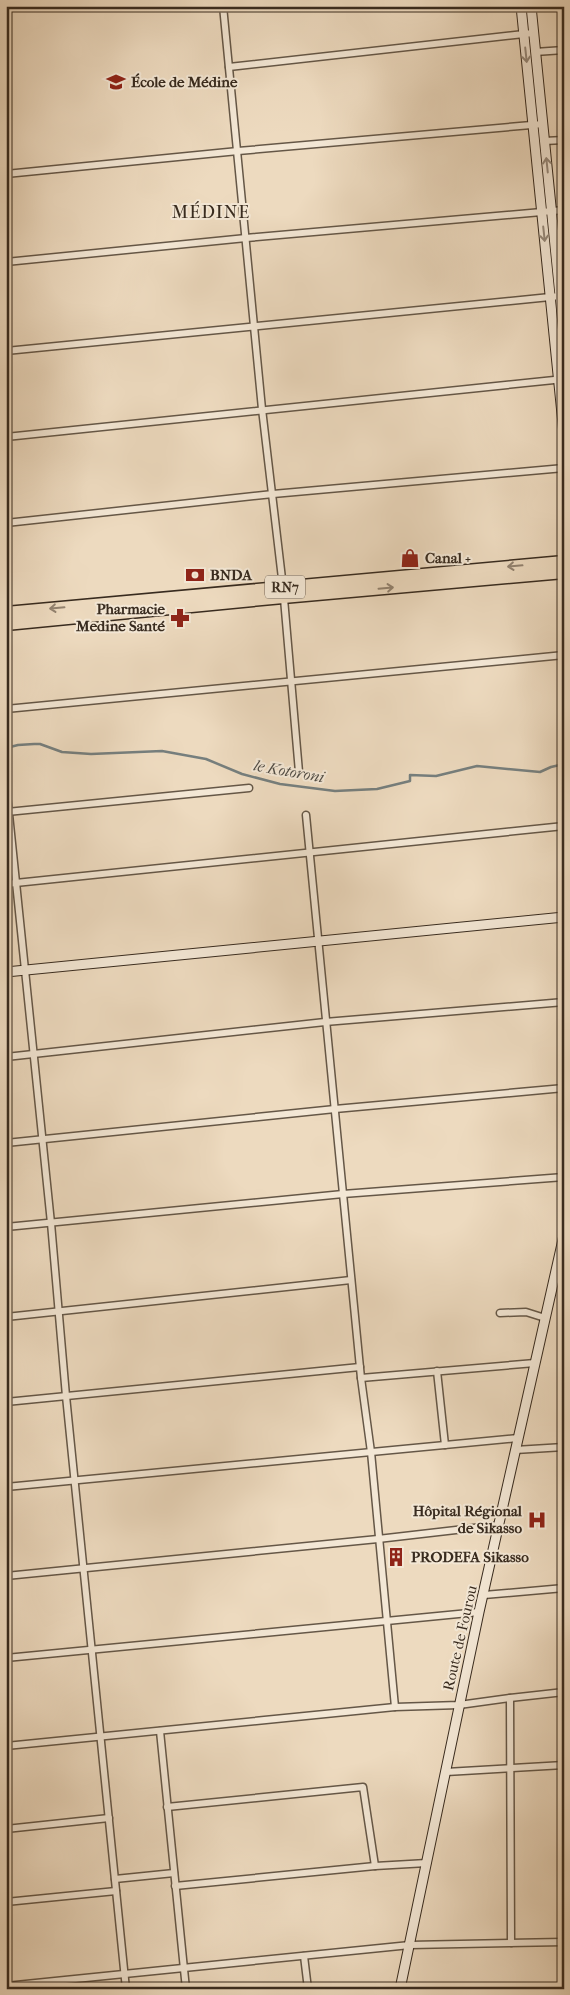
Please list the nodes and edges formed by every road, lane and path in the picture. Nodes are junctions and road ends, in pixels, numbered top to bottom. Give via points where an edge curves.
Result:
1 (223, 6) edge
2 (521, 6) edge
3 (531, 6) edge
4 (534, 34) junction
5 (524, 35) junction
6 (564, 50) edge
7 (536, 52) junction
8 (229, 67) junction
9 (538, 124) junction
10 (564, 140) edge
11 (544, 141) junction
12 (238, 151) junction
13 (6, 174) edge
14 (551, 210) junction
15 (564, 210) edge
16 (541, 212) junction
17 (246, 238) junction
18 (6, 262) edge
19 (560, 296) junction
20 (550, 297) junction
21 (255, 326) junction
22 (564, 336) edge
23 (6, 351) edge
24 (561, 380) edge
25 (262, 409) junction
26 (564, 434) edge
27 (6, 437) edge
28 (564, 468) edge
29 (273, 494) junction
30 (6, 523) edge
31 (564, 562) edge
32 (564, 572) edge
33 (283, 592) junction
34 (6, 613) edge
35 (6, 624) edge
36 (564, 655) edge
37 (291, 682) junction
38 (6, 709) edge
39 (299, 772) dead end
40 (6, 785) edge
41 (249, 788) dead end
42 (7, 812) edge
43 (306, 815) dead end
44 (564, 826) edge
45 (310, 854) junction
46 (16, 883) junction
47 (6, 884) edge
48 (564, 917) edge
49 (319, 941) junction
50 (24, 970) junction
51 (6, 972) edge
52 (564, 1002) edge
53 (326, 1022) junction
54 (34, 1055) junction
55 (6, 1057) edge
56 (564, 1088) edge
57 (335, 1109) junction
58 (42, 1140) junction
59 (6, 1143) edge
60 (564, 1176) edge
61 (343, 1194) junction
62 (51, 1223) junction
63 (6, 1227) edge
64 (564, 1234) edge
65 (562, 1255) edge
66 (352, 1280) junction
67 (59, 1312) junction
68 (500, 1313) dead end
69 (6, 1317) edge
70 (545, 1318) junction
71 (535, 1363) junction
72 (360, 1367) junction
73 (437, 1372) junction
74 (361, 1378) junction
75 (66, 1396) junction
76 (6, 1402) edge
77 (518, 1438) junction
78 (445, 1445) junction
79 (564, 1447) edge
80 (515, 1450) junction
81 (371, 1452) junction
82 (74, 1480) junction
83 (6, 1487) edge
84 (499, 1525) junction
85 (378, 1539) junction
86 (84, 1568) junction
87 (6, 1576) edge
88 (564, 1588) edge
89 (484, 1595) junction
90 (479, 1612) junction
91 (386, 1620) junction
92 (92, 1650) junction
93 (6, 1658) edge
94 (564, 1692) edge
95 (510, 1698) junction
96 (459, 1706) junction
97 (395, 1707) junction
98 (160, 1731) junction
99 (100, 1736) junction
100 (6, 1746) edge
101 (564, 1765) edge
102 (511, 1767) junction
103 (446, 1772) junction
104 (167, 1807) junction
105 (109, 1818) junction
106 (6, 1829) edge
107 (427, 1862) junction
108 (375, 1866) junction
109 (174, 1873) junction
110 (115, 1879) junction
111 (175, 1886) junction
112 (116, 1890) junction
113 (6, 1902) edge
114 (564, 1942) edge
115 (511, 1943) junction
116 (410, 1945) junction
117 (304, 1956) junction
118 (184, 1968) junction
119 (124, 1974) junction
120 (6, 1986) edge
121 (126, 1989) edge
122 (186, 1989) edge
123 (308, 1989) edge
124 (400, 1989) edge

1 - 8 street
2 - 5 street
3 - 4 street
4 - 5 street
4 - 7 street
5 - 8 street
5 -> 9 street
6 - 7 street
7 - 9 street
8 - 12 street
9 - 11 street
9 - 12 street
9 - 16 street
10 - 11 street
14 -> 11 street
12 - 13 street
12 - 17 street
14 - 15 street
14 - 16 street
14 - 19 street
16 - 17 street
16 -> 20 street
17 - 18 street
17 - 21 street
19 - 20 street
19 - 22 street
20 - 21 street
20 - 24 street
21 - 23 street
21 - 25 street
24 - 25 street
24 - 26 street
25 - 27 street
25 - 29 street
28 - 29 street
29 - 30 street
29 - 33 street
31 -> 33 highway, RN7
33 -> 32 highway, RN7
33 -> 34 highway, RN7
33 - 35 highway, RN7
33 - 37 street
36 - 37 street
37 - 38 street
37 - 39 street
40 - 42 street
41 - 42 street
42 - 46 street
43 - 45 street
44 - 45 street
45 - 46 street
45 - 49 street
46 - 47 street
46 - 50 street
48 - 49 street
49 - 50 street
49 - 53 street
50 - 51 street
50 - 54 street
52 - 53 street
53 - 54 street
53 - 57 street
54 - 55 street
54 - 58 street
56 - 57 street
57 - 58 street
57 - 61 street
58 - 59 street
58 - 62 street
60 - 61 street
61 - 62 street
61 - 66 street
62 - 63 street
62 - 67 street
64 - 65 street, Route de Fourou
65 - 70 street, Route de Fourou
66 - 67 street
66 - 72 street
67 - 69 street
67 - 75 street
68 - 70 street via 526,1312
70 - 71 street, Route de Fourou
71 - 73 street
71 - 77 street, Route de Fourou
72 - 74 street
72 - 75 street
73 - 74 street
73 - 78 street
74 - 81 street
75 - 76 street
75 - 82 street
77 - 78 street
77 - 80 street, Route de Fourou
78 - 81 street
79 - 80 street
80 - 84 street, Route de Fourou
81 - 82 street
81 - 85 street
82 - 83 street
82 - 86 street
84 - 85 street
84 - 89 street, Route de Fourou
85 - 86 street
85 - 91 street
86 - 87 street
86 - 92 street
88 - 89 street
89 - 90 street, Route de Fourou
90 - 91 street
90 - 96 street, Route de Fourou
91 - 92 street
91 - 97 street
92 - 93 street
92 - 99 street
94 - 95 street
95 - 96 street
95 - 102 street
96 - 97 street
96 - 103 street, Route de Fourou
97 - 98 street
98 - 99 street
98 - 104 street
99 - 100 street
99 - 105 street
101 - 102 street
102 - 103 street
102 - 115 street
103 - 107 street, Route de Fourou
104 - 108 street via 363,1787
104 - 109 street
105 - 106 street
105 - 110 street
107 - 108 street
107 - 116 street, Route de Fourou
108 - 111 street
109 - 110 street
109 - 111 street
110 - 112 street
111 - 118 street
112 - 113 street
112 - 119 street
114 - 115 street
115 - 116 street
116 - 117 street
116 - 124 street, Route de Fourou
117 - 118 street
117 - 123 street
118 - 119 street
118 - 122 street
119 - 120 street
119 - 121 street

